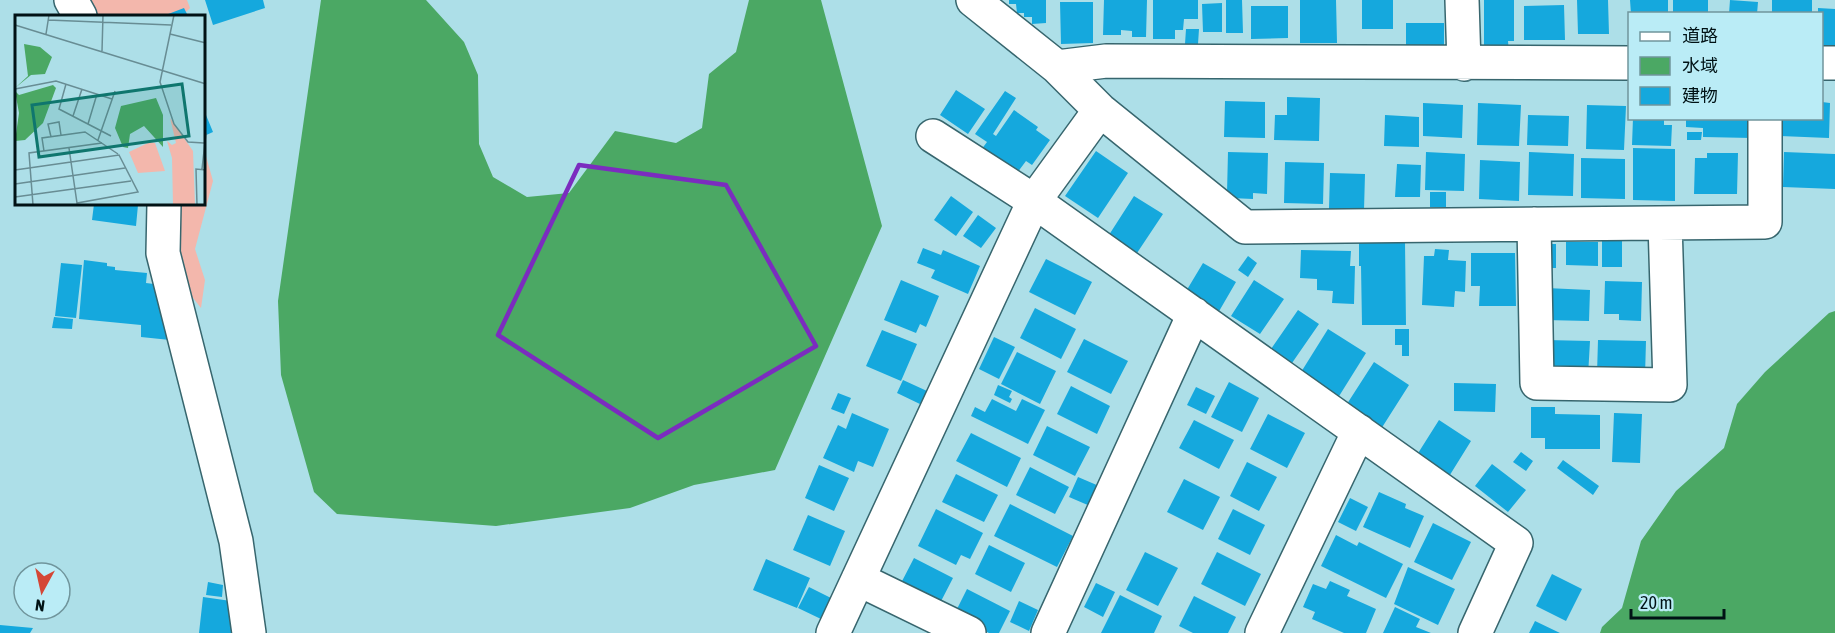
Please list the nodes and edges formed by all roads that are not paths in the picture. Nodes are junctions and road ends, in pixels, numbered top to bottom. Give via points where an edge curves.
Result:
1 (71, 0) edge
2 (973, 0) edge
3 (1462, 0) edge
4 (79, 15) edge
5 (1628, 63) edge
6 (1464, 64) junction
7 (1058, 67) junction
8 (1100, 110) junction
9 (1765, 120) edge
10 (933, 136) dead end
11 (1034, 201) junction
12 (164, 206) edge
13 (1665, 223) junction
14 (1534, 224) junction
15 (1194, 314) junction
16 (1359, 431) junction
17 (858, 579) junction
18 (249, 633) edge
19 (833, 633) edge
20 (969, 633) edge
21 (1048, 633) edge
22 (1262, 633) edge
23 (1475, 633) edge

1 - 4 street
2 - 7 street
3 - 6 street
5 - 6 street
6 - 7 street via 1106,61
7 - 8 street
8 - 11 street
8 - 14 street via 1245,227
9 - 13 street via 1765,222
10 - 11 street
11 - 15 street
11 - 17 street
12 - 18 street via 163,253 236,541
13 - 14 street
13 - 14 street via 1670,385 1537,383
15 - 16 street
15 - 21 street
16 - 22 street
16 - 23 street via 1516,543
17 - 19 street
17 - 20 street

